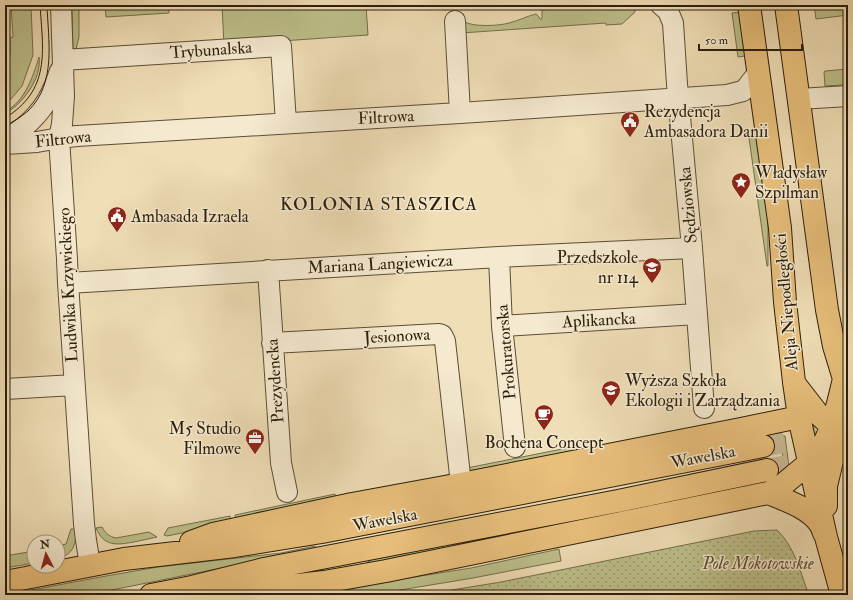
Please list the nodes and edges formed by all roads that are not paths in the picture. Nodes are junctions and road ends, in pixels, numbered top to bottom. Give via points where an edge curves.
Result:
1 (61, 5) edge
2 (661, 5) edge
3 (748, 5) edge
4 (786, 5) edge
5 (455, 21) dead end
6 (63, 60) junction
7 (758, 73) junction
8 (848, 96) edge
9 (679, 98) junction
10 (799, 99) junction
11 (460, 113) junction
12 (286, 123) junction
13 (59, 138) junction
14 (5, 139) edge
15 (5, 144) edge
16 (692, 248) junction
17 (499, 257) junction
18 (268, 270) junction
19 (68, 283) junction
20 (697, 314) junction
21 (502, 326) junction
22 (272, 343) junction
23 (794, 382) junction
24 (847, 384) edge
25 (74, 385) junction
26 (5, 389) edge
27 (704, 408) dead end
28 (799, 417) junction
29 (840, 443) edge
30 (763, 446) tunnel mouth
31 (515, 447) dead end
32 (809, 463) junction
33 (767, 470) tunnel mouth
34 (461, 484) junction
35 (287, 492) dead end
36 (768, 493) junction
37 (826, 537) junction
38 (162, 555) junction
39 (90, 565) junction
40 (5, 582) edge
41 (190, 591) edge
42 (151, 595) edge
43 (842, 595) edge

1 - 6 street, Ludwika Krzywickiego
2 - 9 street, Sędziowska via 668,11 673,23
3 - 7 main road, Aleja Niepodległości
4 - 10 main road
5 - 11 street
6 - 12 street, Trybunalska via 281,46
6 - 13 street, Ludwika Krzywickiego via 64,105
6 - 14 street via 43,108 28,123
7 - 9 street, Filtrowa via 744,91 727,95
7 - 23 main road, Aleja Niepodległości via 780,228
8 - 10 street
9 - 11 street, Filtrowa
9 - 16 street, Sędziowska
10 - 24 main road via 827,310 834,346
11 - 12 street, Filtrowa
12 - 13 street, Filtrowa
13 - 15 street, Filtrowa
13 - 19 street, Ludwika Krzywickiego
16 - 17 street, Mariana Langiewicza
16 - 20 street, Sędziowska
17 - 18 street, Mariana Langiewicza
17 - 21 street, Prokuratorska
18 - 19 street, Mariana Langiewicza
18 - 22 street, Prezydencka
19 - 25 street, Ludwika Krzywickiego
20 - 21 street, Aplikancka
20 - 27 street, Sędziowska
21 - 31 street, Prokuratorska
22 - 34 street, Jesionowa via 442,335 445,341
22 - 35 street, Prezydencka via 281,463
23 - 28 main road, Aleja Niepodległości
23 - 29 main road
24 - 29 main road
25 - 26 street
25 - 39 street, Ludwika Krzywickiego via 84,531
28 - 29 main road via 812,428
28 - 32 main road, Aleja Niepodległości
28 - 34 main road
29 - 32 main road
29 - 37 main road via 826,486
30 - 38 main road, Wawelska via 322,532
32 - 36 main road via 779,488
32 - 37 main road, Aleja Niepodległości
33 - 41 main road, Wawelska via 264,569
34 - 38 main road via 213,534
36 - 37 main road via 793,503 810,514 820,523
36 - 41 main road via 324,582 238,591
37 - 43 main road, Aleja Niepodległości
38 - 39 main road, Wawelska
39 - 40 main road, Wawelska
41 - 42 main road, Wawelska

